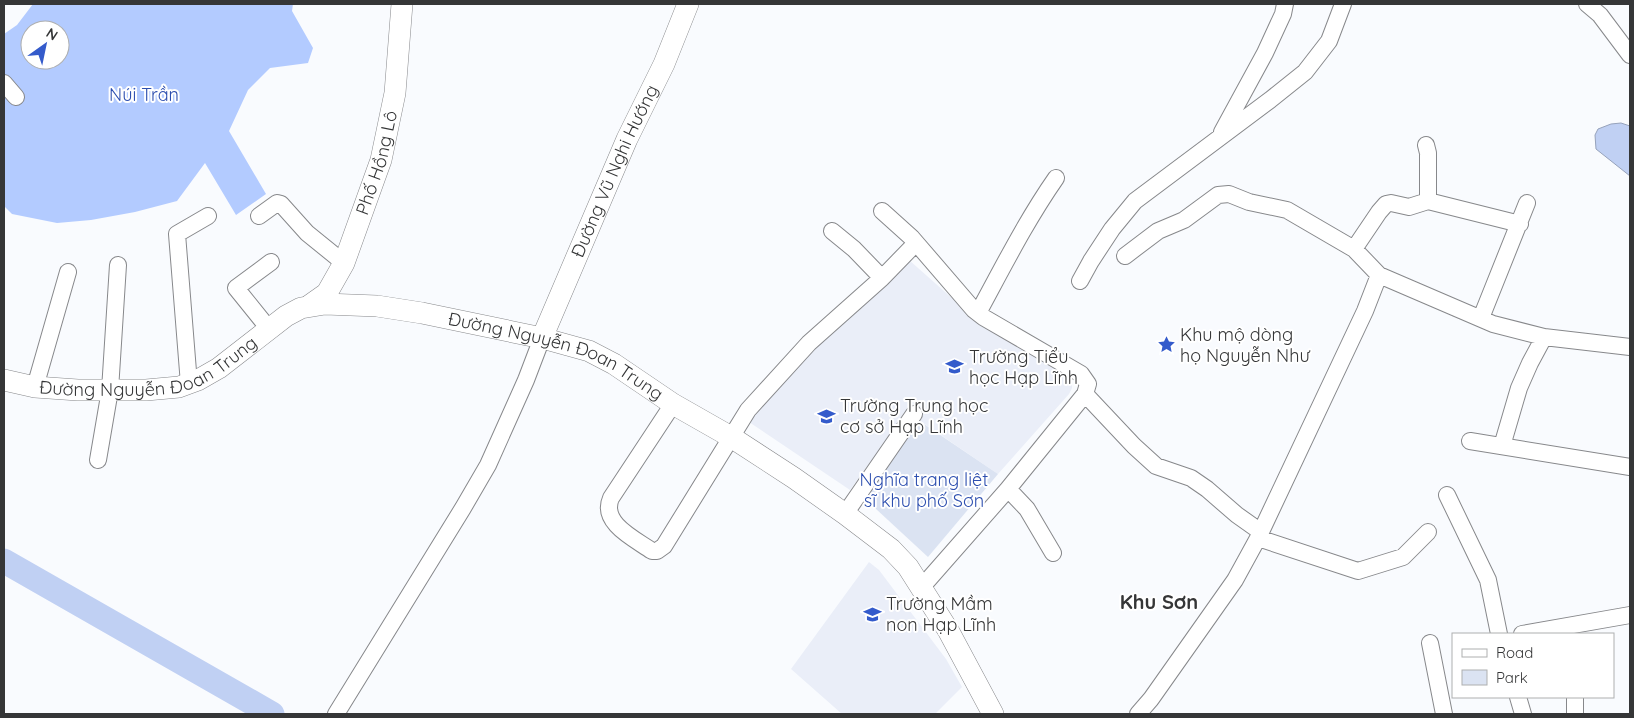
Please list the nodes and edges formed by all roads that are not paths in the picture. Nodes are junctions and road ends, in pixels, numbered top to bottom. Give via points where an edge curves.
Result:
1 (402, 4) edge
2 (688, 4) edge
3 (1285, 4) edge
4 (1344, 4) edge
5 (1587, 4) edge
6 (1630, 55) edge
7 (4, 83) edge
8 (16, 97) dead end
9 (1220, 137) junction
10 (1426, 145) dead end
11 (1056, 178) dead end
12 (1428, 201) junction
13 (1527, 203) dead end
14 (882, 212) dead end
15 (208, 216) dead end
16 (259, 216) dead end
17 (1520, 224) junction
18 (832, 231) dead end
19 (916, 243) junction
20 (1354, 249) junction
21 (1125, 256) dead end
22 (271, 262) dead end
23 (344, 263) junction
24 (118, 266) dead end
25 (68, 272) dead end
26 (1379, 275) junction
27 (882, 278) junction
28 (1080, 281) dead end
29 (310, 305) junction
30 (978, 313) junction
31 (1481, 318) junction
32 (269, 329) junction
33 (1544, 337) junction
34 (542, 338) junction
35 (1630, 348) edge
36 (4, 380) edge
37 (189, 384) junction
38 (35, 387) junction
39 (110, 390) junction
40 (1085, 394) junction
41 (673, 404) junction
42 (914, 414) dead end
43 (731, 437) junction
44 (1470, 441) dead end
45 (1502, 446) junction
46 (98, 460) dead end
47 (1630, 467) edge
48 (1008, 489) junction
49 (1447, 495) dead end
50 (845, 514) junction
51 (1428, 532) dead end
52 (1259, 535) junction
53 (1054, 553) dead end
54 (921, 588) junction
55 (1630, 615) edge
56 (1575, 629) edge
57 (1499, 633) edge
58 (1533, 633) edge
59 (1430, 643) dead end
60 (1518, 698) edge
61 (1575, 698) edge
62 (336, 714) edge
63 (993, 714) edge
64 (1138, 714) edge
65 (1444, 714) edge
66 (1523, 714) edge
67 (1575, 714) edge

1 - 23 street, Phố Hồng Lô via 395,93 382,160
2 - 34 street, Đường Vũ Nghi Hướng
3 - 9 street via 1271,40
4 - 9 street via 1329,41 1305,72
5 - 6 street via 1600,15
7 - 8 street
9 - 28 street via 1134,201 1112,229
10 - 12 street
11 - 30 street via 1038,203
12 - 17 street
12 - 20 street via 1409,207 1386,204
13 - 17 street
14 - 19 street
15 - 37 street via 177,234
16 - 23 street via 277,203 281,204 307,233
17 - 31 street
18 - 27 street
19 - 27 street
19 - 30 street
20 - 21 street via 1287,210 1229,194 1218,195
20 - 26 street
22 - 32 street via 236,288
23 - 29 street, Phố Hồng Lô via 327,293
24 - 39 street
25 - 38 street
26 - 31 street
26 - 52 street
27 - 43 street via 809,343 748,410
29 - 32 street, Đường Nguyễn Đoan Trung via 286,316
29 - 34 street, Đường Nguyễn Đoan Trung via 336,303 402,309
30 - 40 street via 1081,374 1088,384
31 - 33 street
32 - 37 street, Đường Nguyễn Đoan Trung via 219,368
33 - 35 street
33 - 45 street via 1519,388
34 - 41 street, Đường Nguyễn Đoan Trung via 601,356
34 - 62 street via 488,465
36 - 38 street, Đường Nguyễn Đoan Trung
37 - 39 street, Đường Nguyễn Đoan Trung via 170,388
38 - 39 street, Đường Nguyễn Đoan Trung
39 - 46 street
40 - 48 street
40 - 52 street via 1156,466 1191,478
41 - 43 street, Đường Nguyễn Đoan Trung
41 - 43 street via 611,498 608,508 613,522 652,551 664,546
42 - 50 street
43 - 50 street, Đường Nguyễn Đoan Trung
44 - 45 street
45 - 47 street
48 - 53 street via 1027,508
48 - 54 street
49 - 57 street via 1488,580
50 - 54 street, Đường Nguyễn Đoan Trung via 891,549
51 - 52 street via 1403,557 1358,571
52 - 64 street via 1235,580
54 - 63 street, Đường Nguyễn Đoan Trung via 962,654
55 - 56 street
56 - 58 street
59 - 65 street
60 - 66 street
61 - 67 street

